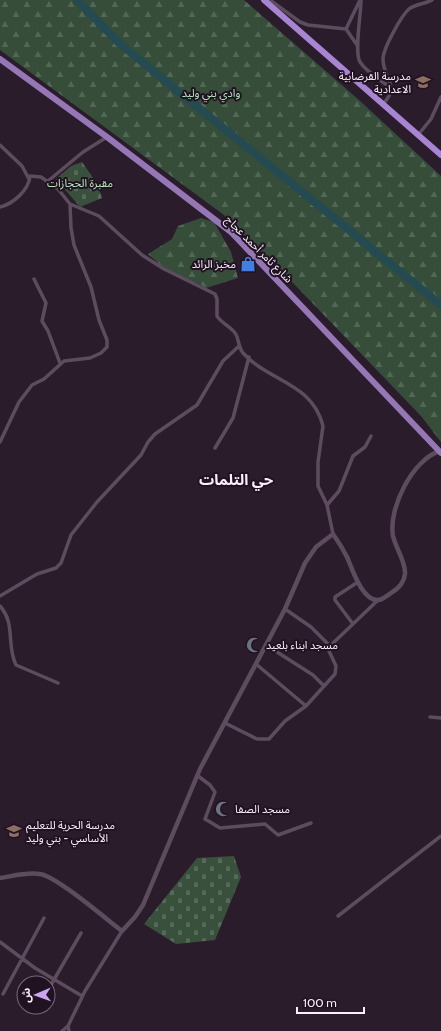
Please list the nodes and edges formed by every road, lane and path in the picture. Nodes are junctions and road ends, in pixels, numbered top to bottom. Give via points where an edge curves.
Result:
1 (264, 0) edge
2 (270, 0) edge
3 (361, 0) edge
4 (432, 0) edge
5 (346, 29) junction
6 (357, 45) junction
7 (0, 59) edge
8 (391, 88) junction
9 (441, 97) edge
10 (382, 105) junction
11 (418, 135) junction
12 (107, 137) junction
13 (0, 145) edge
14 (441, 155) edge
15 (30, 180) junction
16 (48, 182) junction
17 (70, 204) junction
18 (0, 207) edge
19 (34, 279) dead end
20 (239, 346) junction
21 (249, 358) junction
22 (60, 363) junction
23 (371, 436) dead end
24 (0, 442) edge
25 (215, 448) dead end
26 (440, 452) edge
27 (327, 505) junction
28 (333, 534) junction
29 (358, 582) junction
30 (0, 596) edge
31 (377, 601) junction
32 (0, 606) edge
33 (285, 609) junction
34 (353, 624) junction
35 (266, 645) junction
36 (330, 646) junction
37 (256, 664) junction
38 (58, 682) dead end
39 (324, 686) junction
40 (306, 706) junction
41 (430, 717) dead end
42 (441, 718) edge
43 (225, 723) junction
44 (198, 776) junction
45 (311, 823) dead end
46 (441, 836) edge
47 (0, 878) edge
48 (338, 916) dead end
49 (44, 918) dead end
50 (122, 931) junction
51 (81, 933) dead end
52 (0, 942) edge
53 (24, 958) junction
54 (46, 975) edge
55 (56, 977) edge
56 (56, 981) edge
57 (4, 994) dead end
58 (82, 996) junction
59 (68, 1026) junction
60 (62, 1031) edge
61 (69, 1031) edge

1 - 10 highway
2 - 5 street via 300,22
3 - 5 street
3 - 6 street
4 - 8 street via 404,14 384,52 384,64
5 - 6 street
6 - 8 street via 359,61
7 - 12 main road, شارع ثامر أحمد عجاج
8 - 10 street via 390,97
9 - 11 street via 431,119
10 - 11 highway
11 - 14 highway
12 - 16 street via 83,152
12 - 26 main road, شارع ثامر أحمد عجاج via 231,232
13 - 15 street via 22,166
15 - 16 street via 30,176 36,176
15 - 18 street via 15,200 7,206
16 - 17 street via 58,189
17 - 20 street via 99,216 140,254 158,266 215,294 218,299 217,316 234,332
17 - 22 street via 74,245 91,287 107,347 90,358
19 - 22 street via 46,303 42,321
20 - 21 street
20 - 30 street via 223,361 197,405 155,434 141,455 97,502 71,535 61,564 37,574
21 - 25 street via 233,418
21 - 27 street via 307,396 318,414 323,426 318,486
22 - 24 street via 25,393
23 - 27 street via 365,447 353,456 339,491
26 - 31 street via 430,454 402,489 398,498 392,525 404,574 400,586
27 - 28 street
28 - 29 street
28 - 33 street via 316,547
29 - 31 street via 371,598
29 - 34 street via 335,596
31 - 34 street
32 - 38 street via 8,617 16,665
33 - 35 street
33 - 36 street via 311,627
34 - 36 street
35 - 37 street
35 - 39 street via 313,675
36 - 39 street via 329,651 336,670
37 - 40 street
37 - 43 street
39 - 40 street
40 - 43 street via 265,740 257,739
41 - 42 street
43 - 44 street
44 - 45 street via 215,792 206,819 220,828 265,824 278,835
44 - 50 street via 143,906
46 - 48 street
47 - 50 street via 33,873 47,876
49 - 53 street
50 - 58 street
51 - 55 street
52 - 53 street
53 - 54 street
53 - 57 street
56 - 58 street
58 - 59 street
59 - 60 street
59 - 61 street

